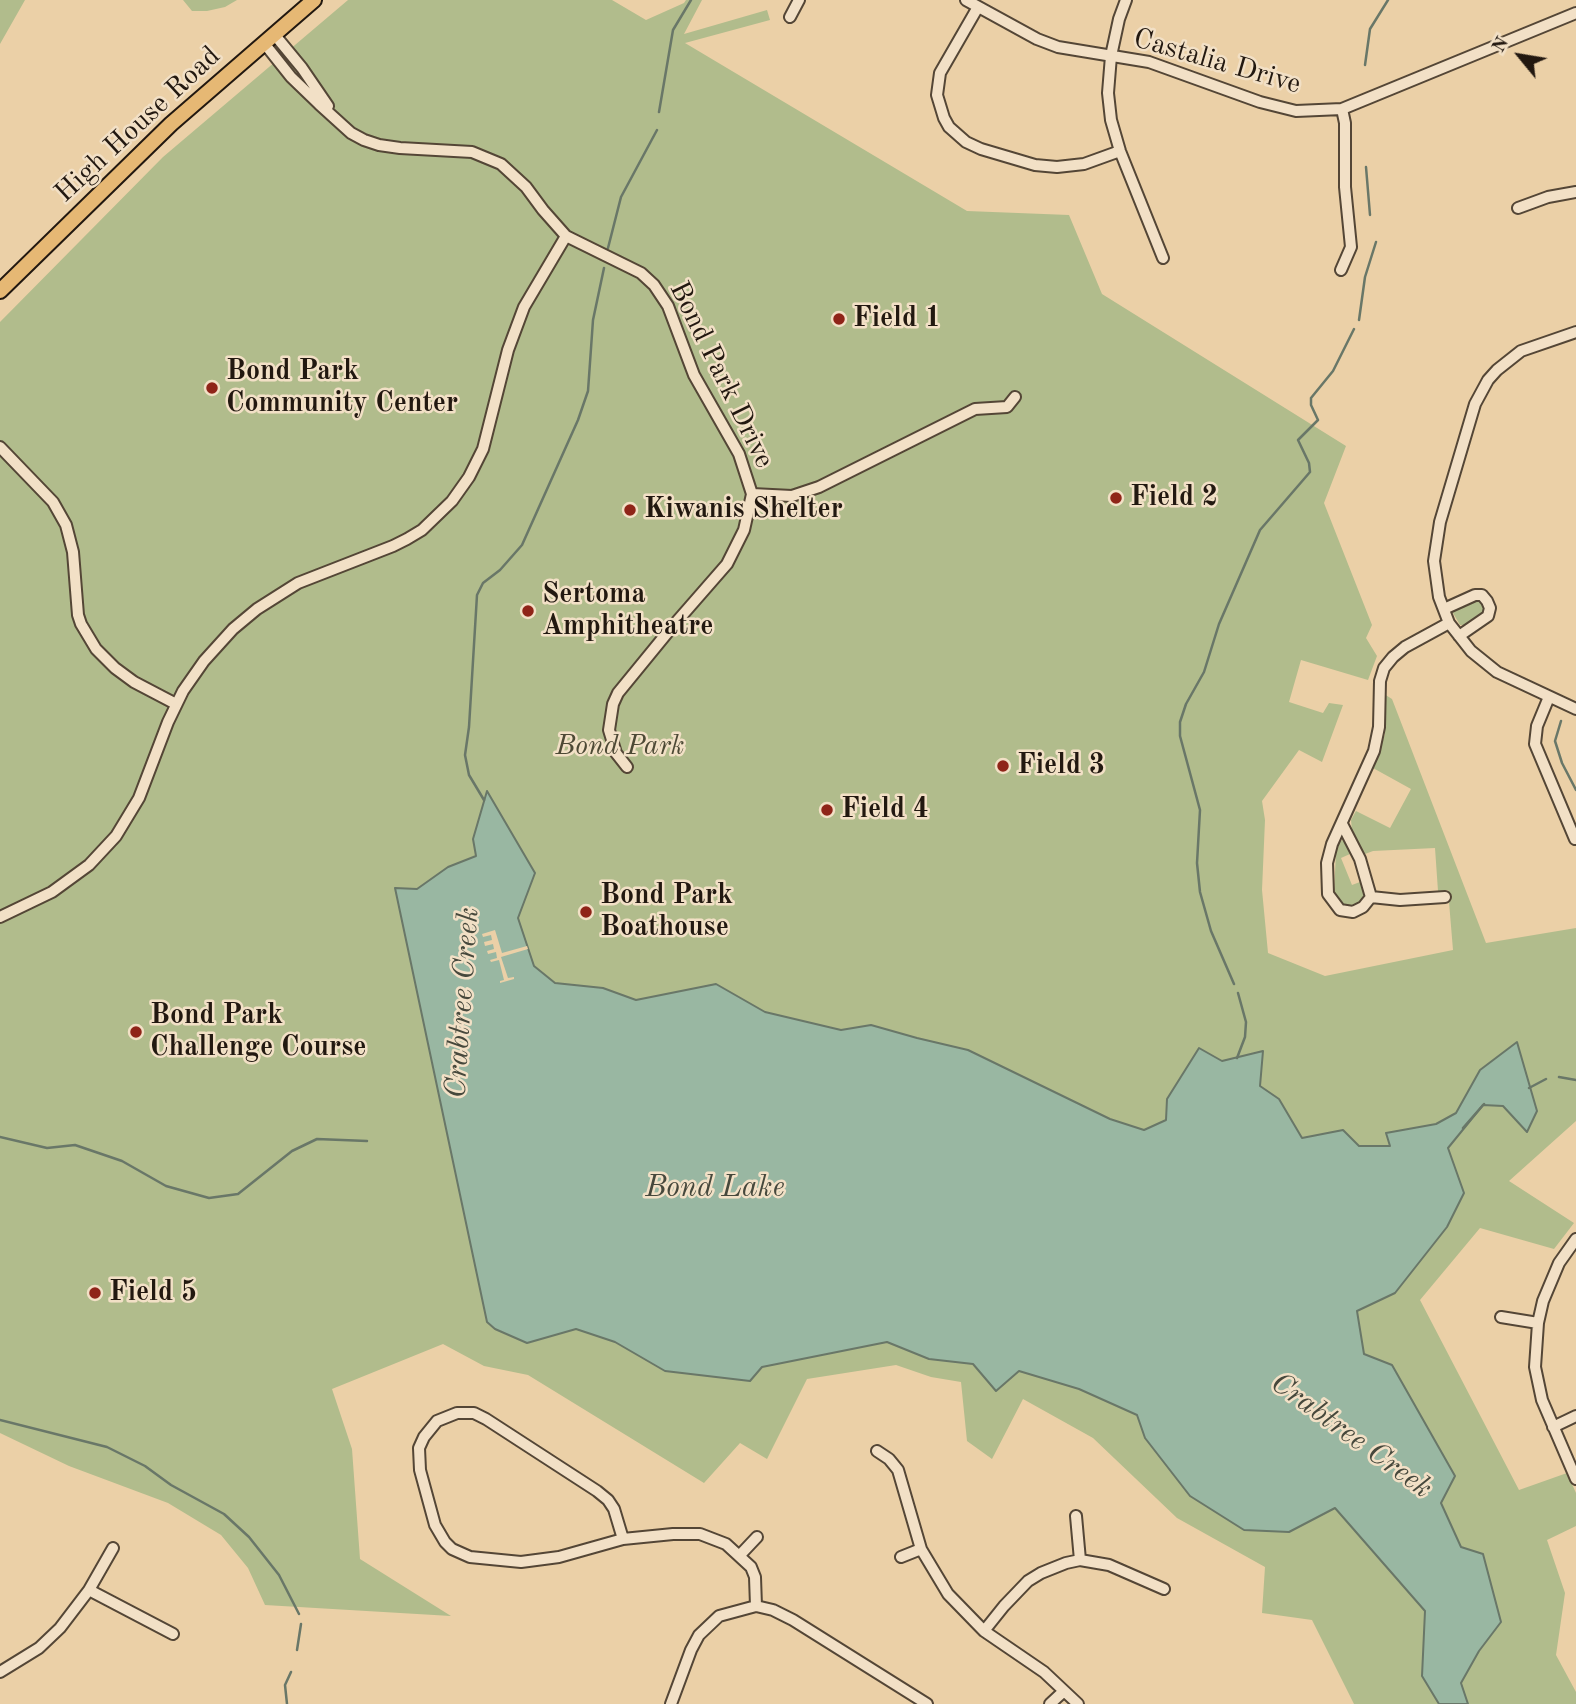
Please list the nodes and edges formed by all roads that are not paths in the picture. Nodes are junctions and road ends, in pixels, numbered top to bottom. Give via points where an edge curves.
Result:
1 (314, 0) edge
2 (799, 0) edge
3 (966, 0) edge
4 (1126, 0) edge
5 (978, 7) junction
6 (1576, 13) edge
7 (790, 17) dead end
8 (269, 39) junction
9 (1111, 56) junction
10 (1342, 108) junction
11 (1120, 151) junction
12 (1576, 192) edge
13 (1518, 208) dead end
14 (566, 236) junction
15 (1163, 257) dead end
16 (1341, 270) dead end
17 (0, 291) edge
18 (1576, 332) edge
19 (1015, 397) dead end
20 (0, 447) edge
21 (752, 494) junction
22 (1444, 609) junction
23 (1449, 623) junction
24 (1459, 636) junction
25 (1549, 696) junction
26 (176, 704) junction
27 (1576, 709) edge
28 (627, 767) dead end
29 (1342, 824) junction
30 (1575, 839) edge
31 (1371, 897) junction
32 (1445, 897) dead end
33 (0, 917) edge
34 (1576, 1239) edge
35 (1571, 1255) edge
36 (1501, 1317) dead end
37 (1538, 1323) junction
38 (1576, 1416) edge
39 (1553, 1427) junction
40 (877, 1451) dead end
41 (1576, 1479) edge
42 (1076, 1516) dead end
43 (757, 1537) dead end
44 (623, 1539) junction
45 (113, 1548) dead end
46 (920, 1549) junction
47 (740, 1555) junction
48 (901, 1557) dead end
49 (1080, 1560) junction
50 (1164, 1589) dead end
51 (89, 1590) junction
52 (756, 1606) junction
53 (984, 1631) junction
54 (173, 1634) dead end
55 (0, 1672) edge
56 (1064, 1690) junction
57 (671, 1704) edge
58 (927, 1704) edge
59 (1050, 1704) edge
60 (1078, 1704) edge

1 - 8 main road, High House Road
2 - 7 street
3 - 5 street, Castalia Drive
4 - 9 street
5 - 9 street, Castalia Drive via 1047,43
5 - 11 street via 940,74 937,95 949,127 981,149 1035,165 1084,164
6 - 10 street, Castalia Drive
8 - 14 street, Bond Park Drive via 302,68 351,133 379,145 464,151 492,159 520,180
8 - 17 main road, High House Road via 171,124
9 - 10 street, Castalia Drive via 1157,64 1277,107 1296,111
9 - 11 street via 1109,108
10 - 16 street via 1351,247
11 - 15 street
12 - 13 street
14 - 21 street, Bond Park Drive via 641,273 654,285 668,306 694,375 739,454
14 - 26 street via 524,307 483,449 452,501 407,539 298,583 257,609 217,645
18 - 22 street via 1521,351 1497,370 1475,404 1435,541 1435,579
19 - 21 street via 1007,408 975,409 819,487 792,496
20 - 26 street via 53,502 66,525 78,615 96,649 134,682
21 - 28 street, Bond Park Drive via 744,530 727,564 618,693 609,730 616,753
22 - 23 street
22 - 24 street via 1475,595 1487,601 1488,616
23 - 24 street
23 - 29 street via 1405,647 1384,668 1374,751
24 - 25 street via 1497,672
25 - 27 street
25 - 30 street via 1535,744
26 - 33 street via 139,798 116,836 89,865 52,892
29 - 31 street via 1360,859
29 - 31 street via 1327,863 1328,894 1340,910 1353,912
31 - 32 street
34 - 35 street
35 - 37 street via 1550,1282
36 - 37 street
37 - 39 street via 1536,1375
38 - 39 street
39 - 41 street
40 - 46 street via 898,1470
42 - 49 street
43 - 47 street
44 - 44 street via 521,1562 458,1552 435,1525 419,1460 424,1437 447,1416 474,1413 486,1419 608,1500
44 - 47 street via 700,1534
45 - 51 street
46 - 48 street
46 - 53 street via 948,1594
47 - 52 street via 755,1577
49 - 50 street via 1116,1567
49 - 53 street via 1052,1567 1028,1581
51 - 54 street
51 - 55 street via 48,1639
52 - 57 street via 719,1616 699,1635
52 - 58 street via 793,1620
53 - 56 street
56 - 59 street
56 - 60 street

